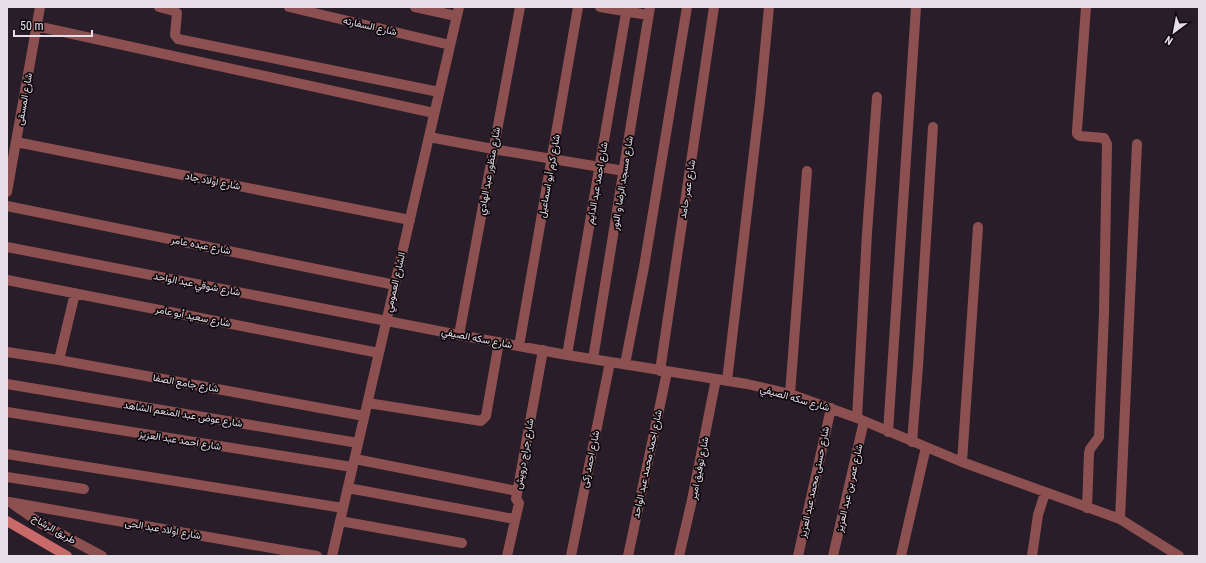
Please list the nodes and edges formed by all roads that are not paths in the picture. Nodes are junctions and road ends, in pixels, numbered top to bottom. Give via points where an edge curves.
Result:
1 (40, 7) edge
2 (159, 7) edge
3 (289, 7) edge
4 (415, 7) edge
5 (520, 7) edge
6 (578, 7) edge
7 (600, 7) edge
8 (687, 7) edge
9 (714, 7) edge
10 (769, 7) edge
11 (916, 7) edge
12 (1086, 7) edge
13 (627, 9) edge
14 (649, 11) edge
15 (457, 12) edge
16 (36, 26) junction
17 (450, 45) junction
18 (439, 92) junction
19 (877, 98) dead end
20 (434, 113) junction
21 (933, 127) dead end
22 (429, 137) junction
23 (16, 142) junction
24 (1137, 144) dead end
25 (492, 149) junction
26 (552, 159) junction
27 (599, 168) junction
28 (624, 171) junction
29 (807, 171) dead end
30 (7, 190) edge
31 (7, 206) edge
32 (410, 220) junction
33 (978, 227) dead end
34 (7, 247) edge
35 (7, 280) edge
36 (395, 285) junction
37 (75, 294) junction
38 (386, 320) junction
39 (459, 335) junction
40 (499, 342) junction
41 (518, 346) junction
42 (543, 350) junction
43 (7, 352) edge
44 (379, 352) junction
45 (567, 355) junction
46 (593, 359) junction
47 (59, 360) junction
48 (610, 362) junction
49 (625, 364) junction
50 (663, 371) junction
51 (716, 379) junction
52 (727, 381) junction
53 (7, 384) edge
54 (790, 394) junction
55 (368, 402) junction
56 (830, 408) junction
57 (7, 412) edge
58 (364, 416) junction
59 (860, 419) junction
60 (888, 432) junction
61 (912, 442) junction
62 (358, 443) junction
63 (926, 447) junction
64 (7, 454) edge
65 (962, 462) junction
66 (353, 463) junction
67 (7, 476) edge
68 (348, 488) junction
69 (84, 489) dead end
70 (517, 491) junction
71 (1045, 493) junction
72 (8, 502) edge
73 (343, 508) junction
74 (1087, 508) junction
75 (514, 519) junction
76 (1120, 519) junction
77 (7, 521) edge
78 (340, 521) junction
79 (462, 544) dead end
80 (67, 556) edge
81 (102, 556) edge
82 (317, 556) edge
83 (334, 556) edge
84 (507, 556) edge
85 (571, 556) edge
86 (628, 556) edge
87 (679, 556) edge
88 (798, 556) edge
89 (833, 556) edge
90 (901, 556) edge
91 (1032, 556) edge
92 (1179, 556) edge

1 - 16 street, شارع المسقى
2 - 18 street via 177,13 175,35 178,39
3 - 17 street, شارع السفارته
4 - 15 street
5 - 25 street, شارع منظور عبد الهادي
6 - 26 street, شارع كرم أبو اسماعيل
7 - 13 street
8 - 49 street via 644,267
9 - 50 street, شارع عمر حامد
10 - 52 street
11 - 60 street
12 - 74 street via 1076,130 1080,136 1104,138 1107,144 1099,437 1089,453
13 - 14 street
13 - 27 street, شارع احمد عبد الدايم
14 - 28 street, شارع مسجد الرضا و النور
15 - 17 street, الشارع العمومي
16 - 20 street
16 - 23 street, شارع المسقى
17 - 18 street, الشارع العمومي
18 - 20 street, الشارع العمومي
19 - 59 street, شارع عمر بن عبد العزيز via 867,233
20 - 22 street, الشارع العمومي
21 - 61 street
22 - 25 street
22 - 32 street, الشارع العمومي
23 - 30 street, شارع المسقى
23 - 32 street, شارع اولاد جاد
24 - 76 street
25 - 26 street
25 - 39 street, شارع منظور عبد الهادي
26 - 27 street
26 - 41 street, شارع كرم أبو اسماعيل
27 - 28 street
27 - 45 street, شارع احمد عبد الدايم
28 - 46 street, شارع مسجد الرضا و النور
29 - 54 street
31 - 36 street, شارع عبده عامر
32 - 36 street, الشارع العمومي
33 - 65 street
34 - 38 street, شارع شوقي عبد الواحد
35 - 37 street, شارع سعيد أبو عامر
36 - 38 street, الشارع العمومي
37 - 44 street, شارع سعيد أبو عامر
37 - 47 street
38 - 39 street, شارع سكه الصيفي
38 - 44 street, الشارع العمومي
39 - 40 street, شارع سكه الصيفي
40 - 41 street, شارع سكه الصيفي
40 - 55 street via 486,416 481,421
41 - 42 street, شارع سكه الصيفي
42 - 45 street, شارع سكه الصيفي
42 - 70 street, شارع جراج درويش
43 - 47 street, شارع جامع الصفا
44 - 55 street, الشارع العمومي
45 - 46 street, شارع سكه الصيفي
46 - 48 street, شارع سكه الصيفي
47 - 58 street, شارع جامع الصفا
48 - 49 street, شارع سكه الصيفي
48 - 85 street, شارع احمد زكى
49 - 50 street, شارع سكه الصيفي
50 - 51 street, شارع سكه الصيفي
50 - 86 street, شارع احمد محمد عبد الواحد
51 - 52 street, شارع سكه الصيفي
51 - 87 street, شارع توفيق امير
52 - 54 street, شارع سكه الصيفي
53 - 62 street, شارع عوض عبد المنعم الشاهد
54 - 56 street, شارع سكه الصيفي
55 - 58 street, الشارع العمومي
56 - 59 street, شارع سكه الصيفي
56 - 88 street, شارع حسنى محمد عبد العزيز
57 - 66 street, شارع احمد عبد العزيز
58 - 62 street, الشارع العمومي
59 - 60 street, شارع سكه الصيفي
59 - 89 street, شارع عمر بن عبد العزيز
60 - 61 street, شارع سكه الصيفي
61 - 63 street, شارع سكه الصيفي
62 - 66 street, الشارع العمومي
63 - 65 street, شارع سكه الصيفي
63 - 90 street
64 - 73 street
65 - 71 street, شارع سكه الصيفي
66 - 68 street, الشارع العمومي
66 - 70 street, شارع احمد عبد العزيز
67 - 69 street
68 - 73 street, الشارع العمومي
68 - 75 street
70 - 75 street, شارع جراج درويش via 516,499 519,503
71 - 74 street, شارع سكه الصيفي
71 - 91 street via 1038,515
72 - 81 street, طريق الرشاح via 40,523
72 - 82 street, شارع اولاد عبد الحى
73 - 78 street, الشارع العمومي
74 - 76 street, شارع سكه الصيفي
75 - 84 street, شارع جراج درويش
76 - 92 street, شارع سكه الصيفي
77 - 80 street, طريق الرشاح
78 - 79 street
78 - 83 street, الشارع العمومي

